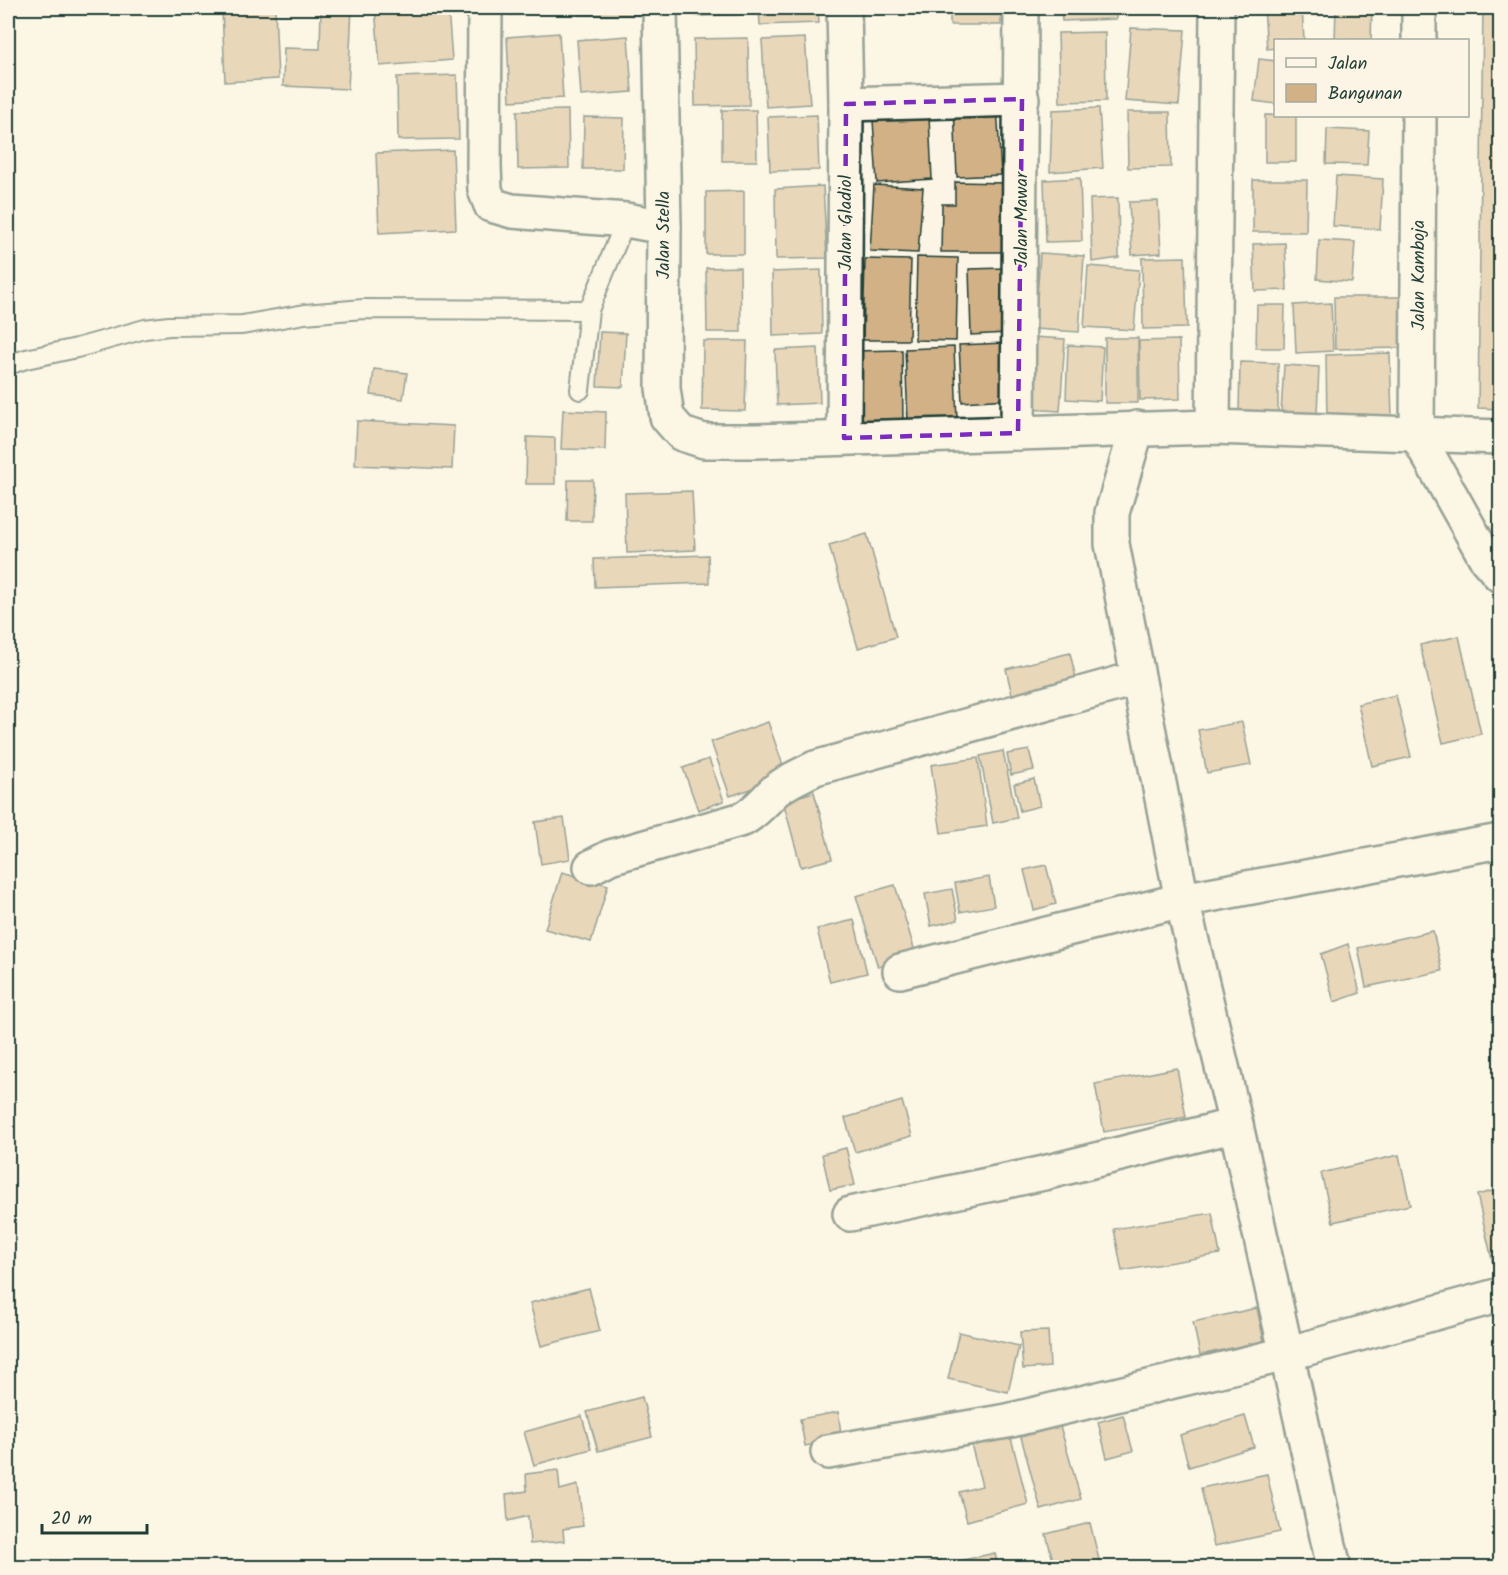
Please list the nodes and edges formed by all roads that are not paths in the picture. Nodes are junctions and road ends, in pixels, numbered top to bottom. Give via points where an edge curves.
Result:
1 (485, 8) edge
2 (660, 8) edge
3 (844, 8) edge
4 (1021, 8) edge
5 (1217, 8) edge
6 (1419, 8) edge
7 (1419, 39) edge
8 (1022, 99) junction
9 (846, 104) junction
10 (1419, 117) edge
11 (627, 220) junction
12 (664, 227) junction
13 (589, 310) junction
14 (8, 365) edge
15 (580, 390) dead end
16 (1213, 427) junction
17 (1137, 428) junction
18 (1018, 433) junction
19 (1418, 435) junction
20 (1500, 437) edge
21 (844, 438) junction
22 (1500, 575) edge
23 (1138, 678) junction
24 (1500, 841) edge
25 (591, 867) dead end
26 (1182, 900) junction
27 (900, 971) dead end
28 (1236, 1125) junction
29 (850, 1214) dead end
30 (1500, 1295) edge
31 (1287, 1354) junction
32 (828, 1452) dead end
33 (1334, 1568) edge

1 - 11 street via 485,190 492,205 512,211
2 - 12 street, Jalan Stella
3 - 9 street, Jalan Gladiol
4 - 8 street, Jalan Mawar
5 - 16 street
6 - 7 street
8 - 9 street
8 - 18 street, Jalan Mawar
9 - 21 street, Jalan Gladiol
10 - 19 street, Jalan Kamboja
11 - 12 street
11 - 13 lane
12 - 21 street, Jalan Stella via 663,388 668,417 682,434 704,441
13 - 14 lane via 363,309 305,314 242,326 169,326
13 - 15 lane
16 - 17 street
16 - 19 street
17 - 18 street
17 - 23 street via 1112,513 1112,544
18 - 21 street
19 - 20 street
19 - 22 street via 1487,560
23 - 25 street via 815,768 789,781 743,819 610,857
23 - 26 street
24 - 26 street
26 - 27 street
26 - 28 street
28 - 29 street via 1033,1176
28 - 31 street
30 - 31 street
31 - 32 street via 1007,1421
31 - 33 street

